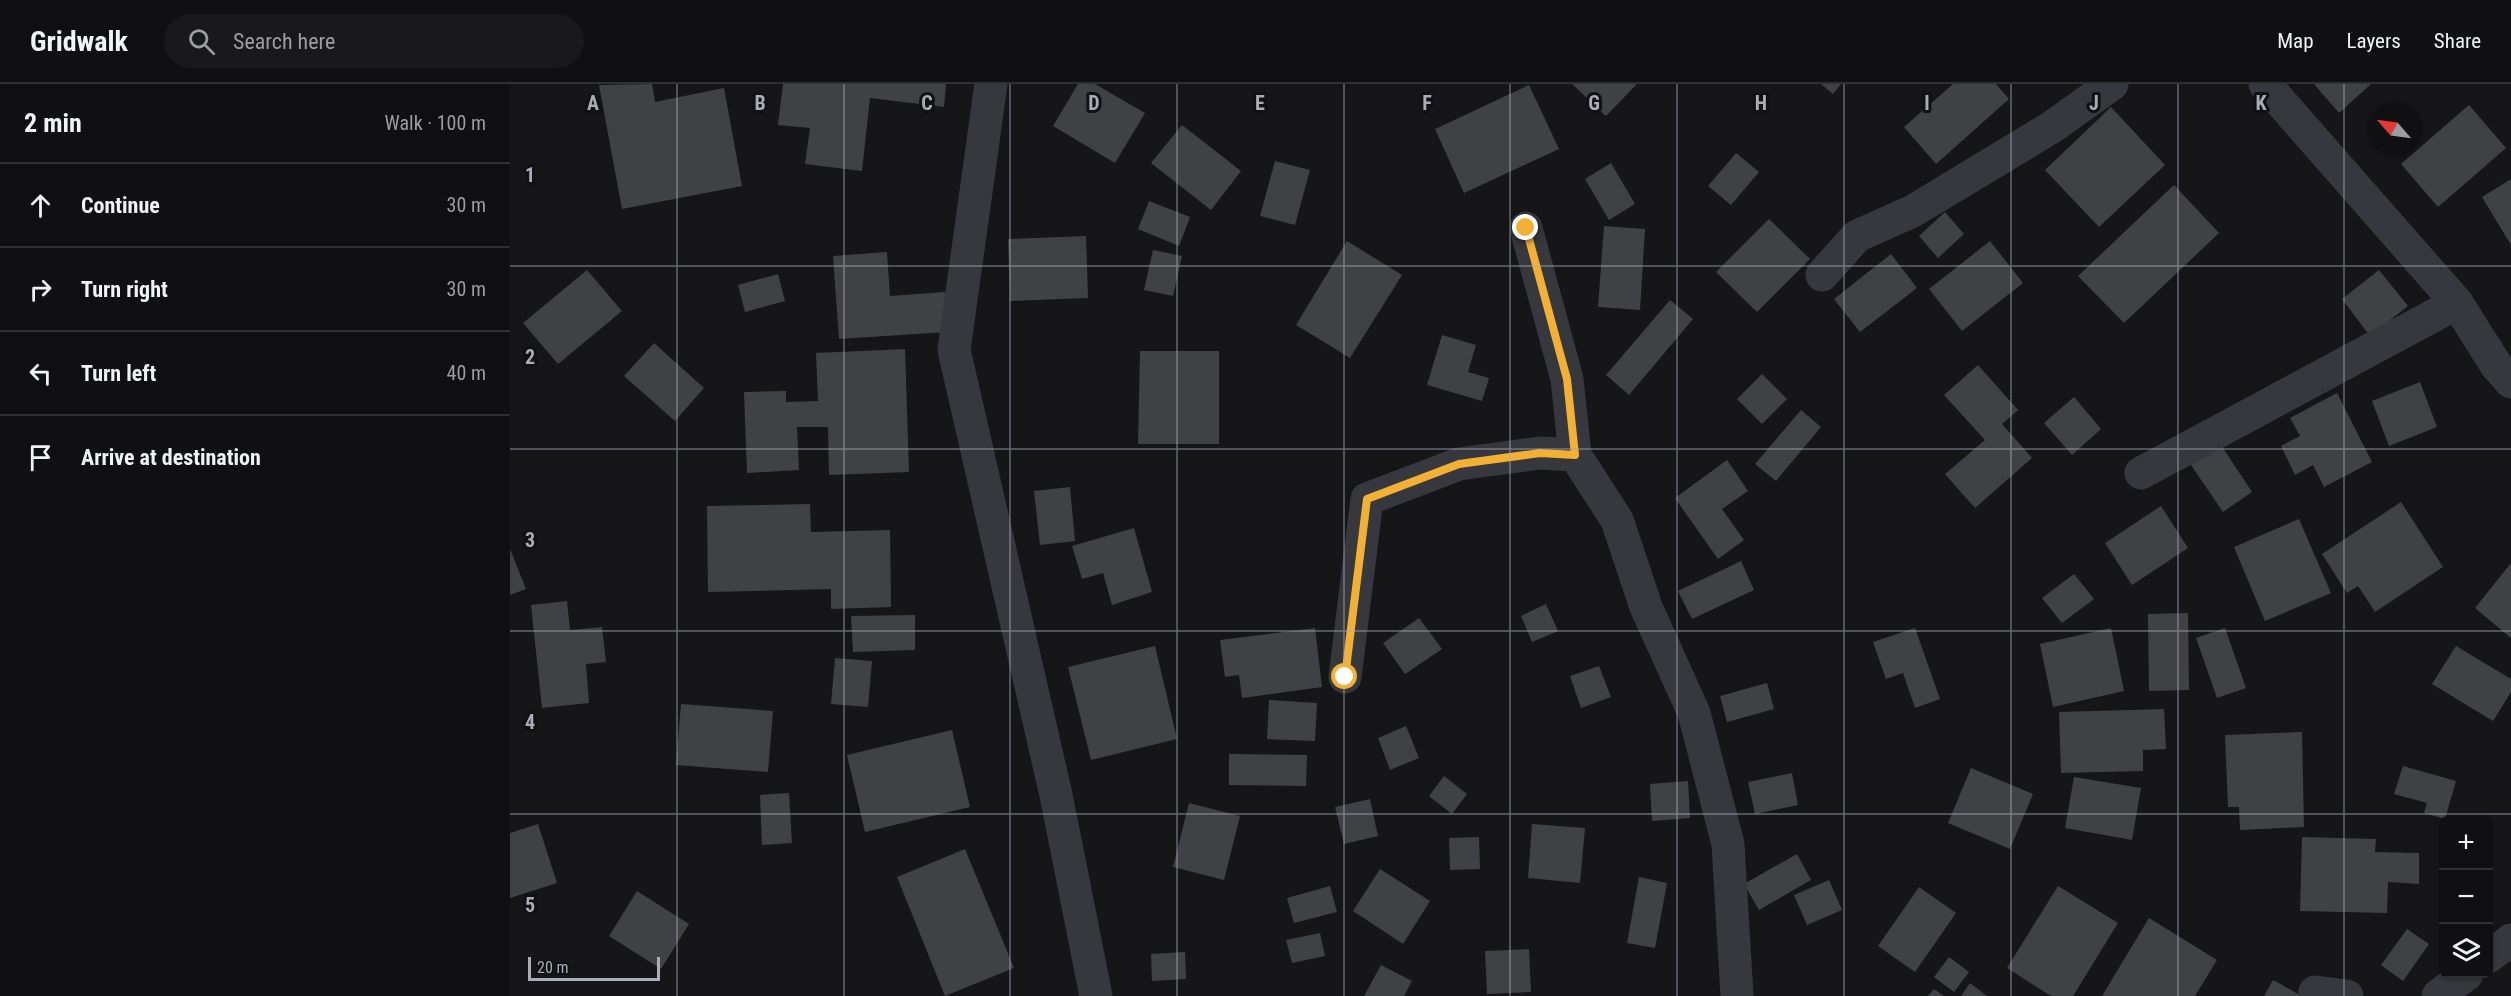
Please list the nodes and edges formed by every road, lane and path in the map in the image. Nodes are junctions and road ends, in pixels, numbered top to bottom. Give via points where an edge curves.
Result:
1 (991, 84) edge
2 (2112, 84) edge
3 (2265, 84) edge
4 (1526, 228) dead end
5 (1822, 275) dead end
6 (2457, 303) junction
7 (2506, 366) edge
8 (1575, 455) junction
9 (2141, 473) dead end
10 (1345, 677) dead end
11 (2511, 940) edge
12 (2493, 953) edge
13 (2462, 978) edge
14 (2315, 992) dead end
15 (1096, 996) edge
16 (1737, 996) edge
17 (2347, 996) edge
18 (2439, 996) edge

1 - 15 street via 954,350 1056,795
2 - 5 street via 2052,127 1912,211 1857,236
3 - 6 street
4 - 8 street via 1567,379
6 - 7 street
6 - 9 street
8 - 10 street via 1540,453 1459,464 1367,499
8 - 16 street via 1617,520 1646,607 1695,713 1728,844
11 - 12 street
13 - 18 street
14 - 17 street

